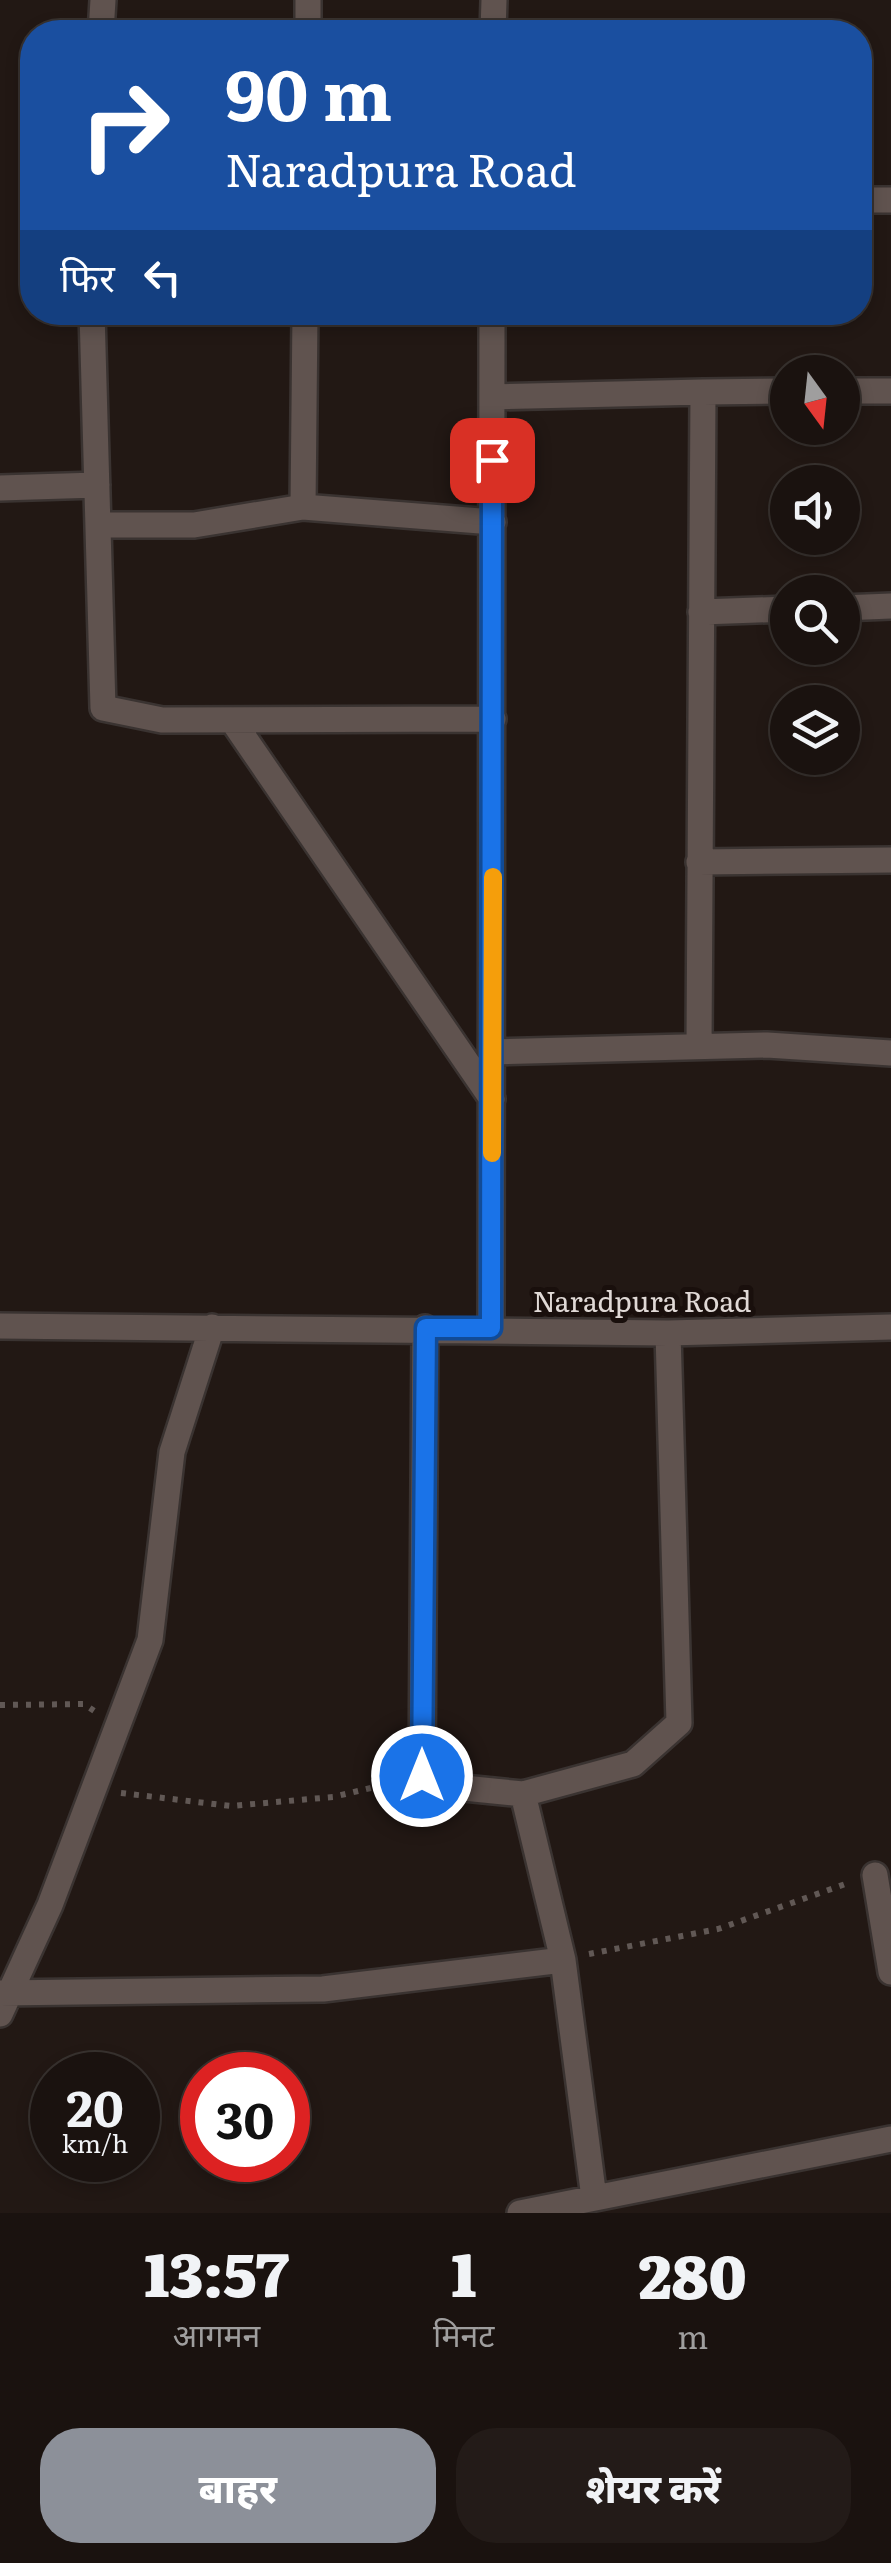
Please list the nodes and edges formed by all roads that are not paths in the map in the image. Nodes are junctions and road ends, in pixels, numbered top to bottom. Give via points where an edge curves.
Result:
1 (92, 325) edge
2 (305, 325) edge
3 (492, 325) edge
4 (860, 391) edge
5 (891, 391) edge
6 (703, 392) junction
7 (770, 392) edge
8 (492, 398) junction
9 (96, 485) junction
10 (0, 488) edge
11 (303, 508) junction
12 (493, 522) junction
13 (98, 525) junction
14 (891, 606) edge
15 (860, 607) edge
16 (770, 610) edge
17 (701, 612) junction
18 (493, 719) junction
19 (232, 720) junction
20 (891, 860) edge
21 (699, 862) junction
22 (699, 1046) junction
23 (492, 1052) junction
24 (891, 1052) edge
25 (492, 1099) junction
26 (0, 1326) edge
27 (212, 1326) junction
28 (891, 1327) edge
29 (426, 1328) junction
30 (491, 1328) junction
31 (668, 1334) junction
32 (523, 1794) junction
33 (875, 1875) road end
34 (563, 1960) junction
35 (891, 1972) edge
36 (3, 2000) edge
37 (891, 2139) edge
38 (594, 2198) junction
39 (520, 2213) edge

1 - 9 street
2 - 11 street
3 - 8 street
4 - 5 street
6 - 7 street
6 - 8 street
6 - 17 street
8 - 12 street
9 - 10 street
9 - 13 street
11 - 12 street
11 - 13 street via 194,525
12 - 18 street
13 - 19 street via 103,708 162,720
14 - 15 street
16 - 17 street
17 - 21 street
18 - 19 street
18 - 23 street
19 - 25 street
20 - 21 street
21 - 22 street
22 - 23 street
22 - 24 street
23 - 25 street
25 - 30 street
26 - 27 street, Naradpura Road
27 - 29 street, Naradpura Road
27 - 36 street via 172,1452 150,1640 50,1905
28 - 31 street, Naradpura Road
29 - 30 street, Naradpura Road
29 - 32 street via 422,1776 444,1786
30 - 31 street, Naradpura Road
31 - 32 street via 679,1723 634,1764
32 - 34 street
33 - 35 street
34 - 36 street via 323,1988
34 - 38 street
37 - 38 street
38 - 39 street

